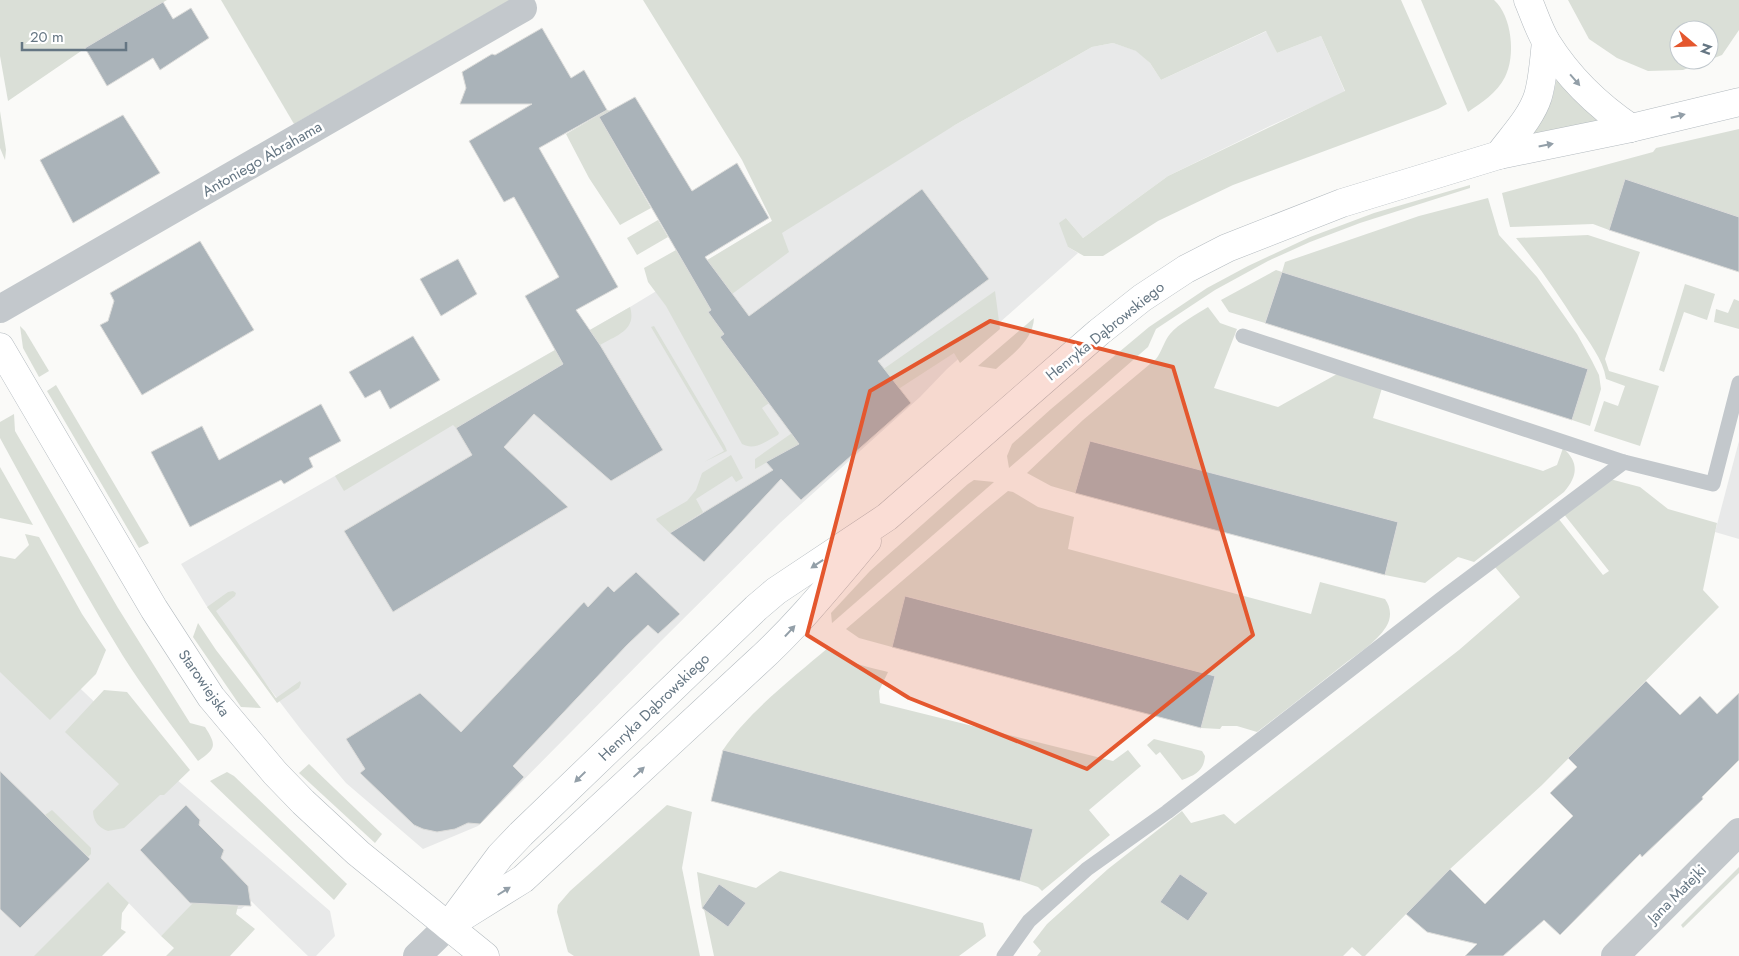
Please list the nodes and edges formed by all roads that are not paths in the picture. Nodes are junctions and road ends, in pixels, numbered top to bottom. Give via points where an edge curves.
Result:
1 (1528, 0) edge
2 (524, 8) dead end
3 (1546, 42) junction
4 (1739, 102) edge
5 (1631, 128) junction
6 (1498, 155) junction
7 (0, 308) edge
8 (1243, 336) dead end
9 (0, 347) edge
10 (1739, 383) edge
11 (1624, 462) junction
12 (887, 517) junction
13 (1739, 832) edge
14 (448, 926) junction
15 (417, 956) edge
16 (485, 956) edge
17 (1004, 956) edge
18 (1614, 956) edge

1 - 3 main road
2 - 7 street, Antoniego Abrahama
3 -> 5 main road via 1575,81 1603,109
3 - 6 main road via 1541,83 1534,104
5 -> 4 main road, Henryka Dąbrowskiego
6 -> 5 main road, Henryka Dąbrowskiego
6 - 12 main road, Henryka Dąbrowskiego via 1342,203 1227,248 1186,269 1099,332
8 - 11 lane
9 - 14 main road, Starowiejska via 154,609 212,697 303,802 358,853
10 - 11 lane via 1713,484
11 - 17 lane via 1167,812 1087,869 1030,921
14 -> 12 main road, Henryka Dąbrowskiego via 523,879 777,644 812,608
12 -> 14 main road, Henryka Dąbrowskiego via 776,591 756,608 521,834 500,856
13 - 18 street, Jana Matejki
14 - 15 street, Henryka Dąbrowskiego
14 - 16 main road, Starowiejska

